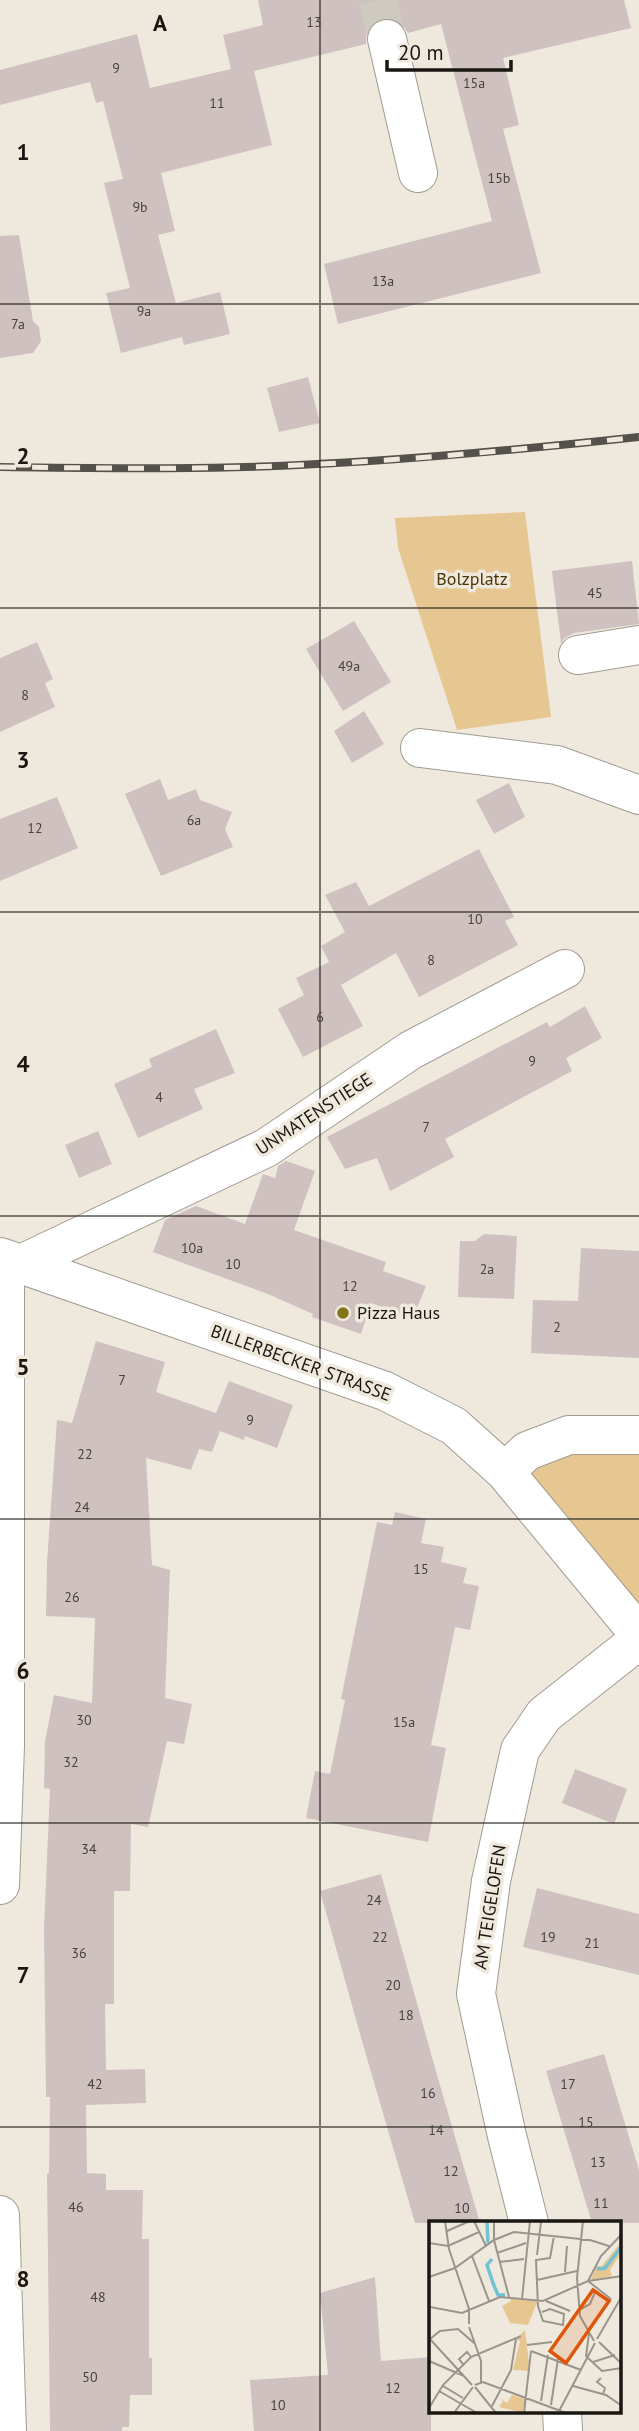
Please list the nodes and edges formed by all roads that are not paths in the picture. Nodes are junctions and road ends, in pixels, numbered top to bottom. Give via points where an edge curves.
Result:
1 (387, 38) tunnel mouth
2 (418, 173) dead end
3 (639, 645) edge
4 (578, 654) dead end
5 (420, 748) dead end
6 (639, 795) edge
7 (565, 969) dead end
8 (8, 1260) edge
9 (639, 1435) edge
10 (506, 1472) junction
11 (639, 1634) edge
12 (639, 1640) edge
13 (0, 1885) edge
14 (0, 2215) edge
15 (528, 2221) edge
16 (7, 2431) edge

1 - 2 street
3 - 4 street
5 - 6 street via 557,765
7 - 8 street, UNMATENSTIEGE via 411,1050 266,1148
8 - 10 street, BILLERBECKER STRASSE via 385,1391 454,1426
8 - 13 street
9 - 10 street via 569,1435 527,1451
10 - 11 street, BILLERBECKER STRASSE
12 - 15 street, AM TEIGELOFEN via 544,1715 520,1750 491,1881 476,1994
14 - 16 street

